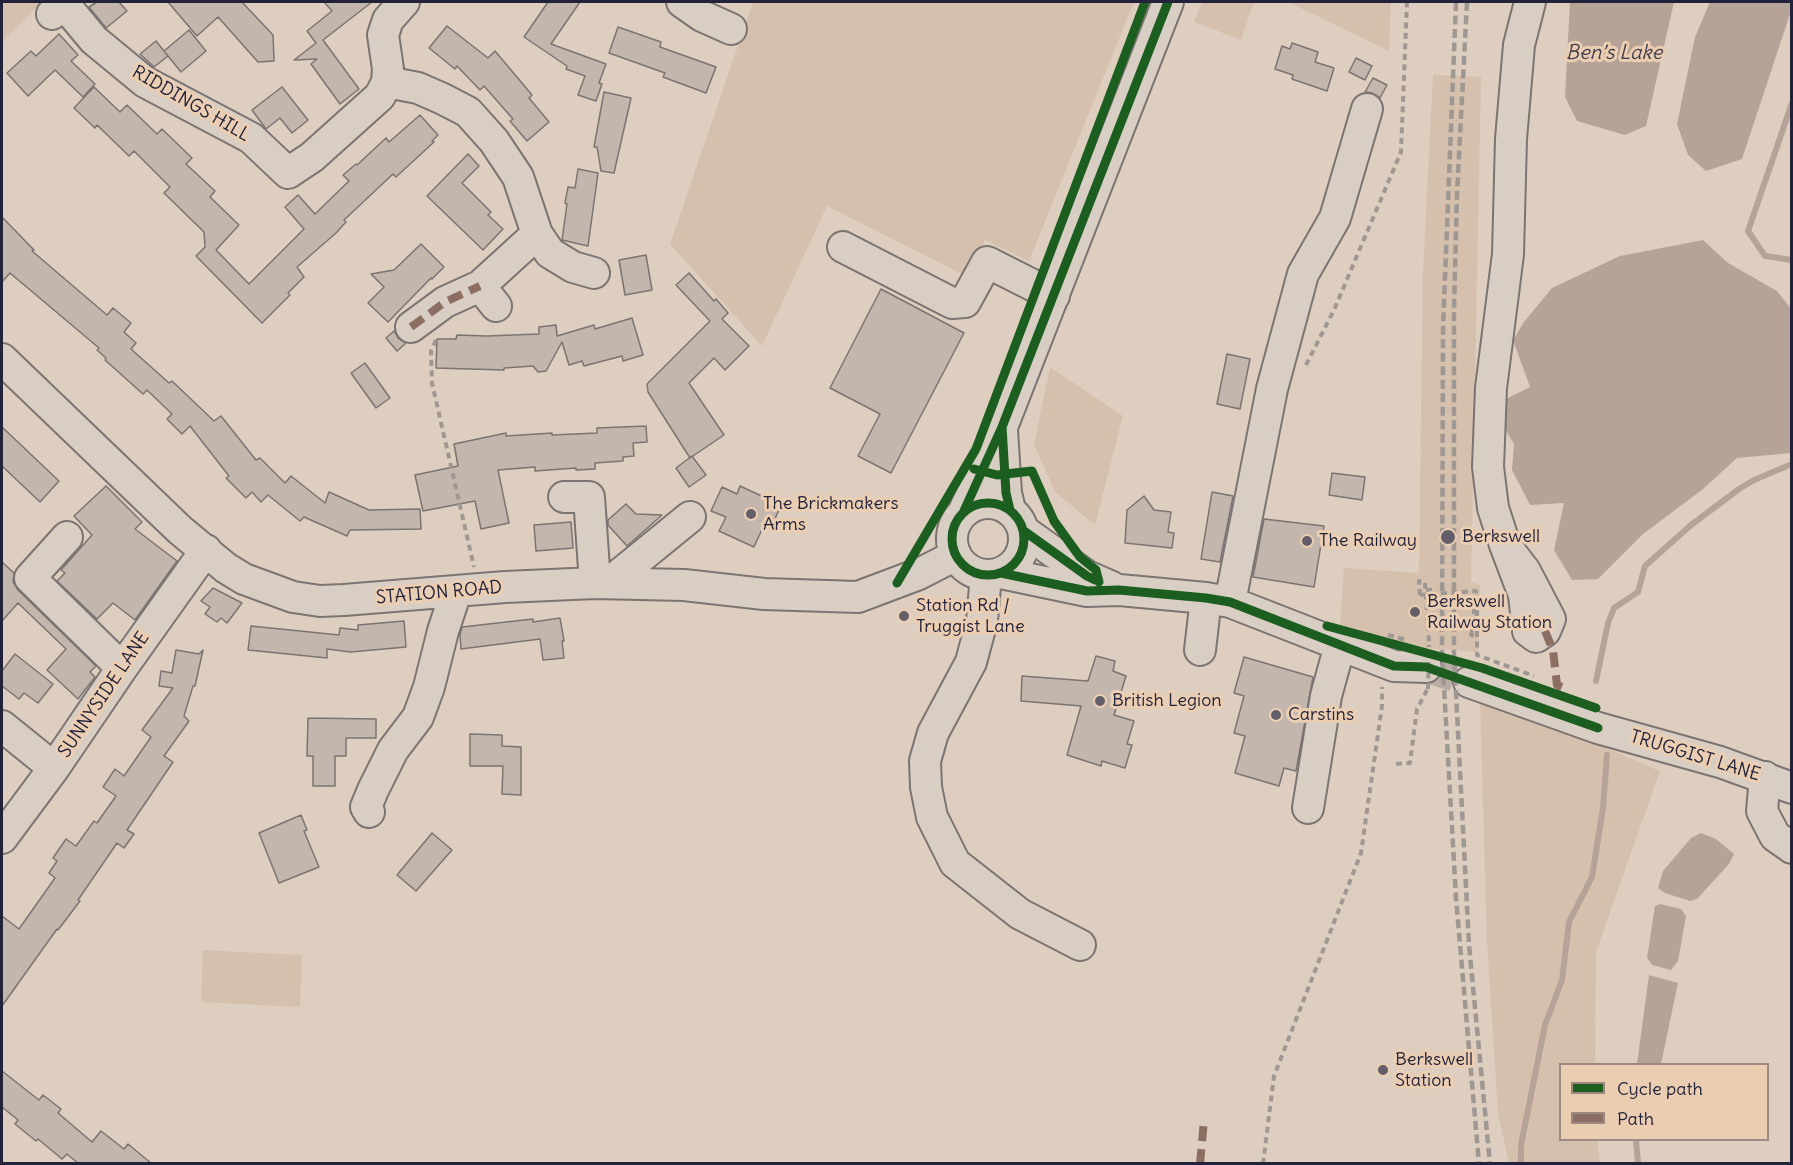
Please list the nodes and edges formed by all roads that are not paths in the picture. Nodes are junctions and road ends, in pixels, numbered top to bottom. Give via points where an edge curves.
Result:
1 (404, 2) edge
2 (682, 2) edge
3 (1168, 2) edge
4 (1530, 2) edge
5 (61, 7) edge
6 (731, 29) dead end
7 (387, 82) junction
8 (1367, 109) dead end
9 (537, 234) junction
10 (843, 247) dead end
11 (594, 273) dead end
12 (1054, 296) junction
13 (411, 327) dead end
14 (2, 359) edge
15 (1002, 427) junction
16 (585, 497) dead end
17 (963, 513) junction
18 (690, 517) dead end
19 (1017, 520) junction
20 (67, 537) dead end
21 (1505, 545) dead end
22 (206, 550) junction
23 (956, 555) junction
24 (993, 574) junction
25 (602, 583) junction
26 (1119, 590) junction
27 (468, 591) junction
28 (1218, 600) junction
29 (1340, 645) junction
30 (1200, 650) dead end
31 (1426, 655) tunnel mouth
32 (122, 668) junction
33 (1481, 677) tunnel mouth
34 (2, 726) edge
35 (54, 768) junction
36 (1778, 783) edge
37 (1308, 808) dead end
38 (369, 812) dead end
39 (2, 838) edge
40 (1791, 848) edge
41 (1080, 945) dead end

1 - 7 street via 388,20 383,35
2 - 6 street
3 - 12 street
4 - 21 street via 1518,57 1508,254 1491,388 1488,467 1493,508
5 - 7 street, RIDDINGS HILL via 145,82 251,138 288,173 362,114 380,96
7 - 9 street via 417,88 468,112 518,177
8 - 28 street via 1335,218 1303,274
9 - 11 street via 550,253 573,267
9 - 13 street via 488,296 445,302
10 - 12 street via 952,303 965,302 987,262
12 - 15 street
14 - 22 street, STATION ROAD via 180,530
15 - 17 street
15 - 19 street via 1006,493
16 - 25 street
17 - 19 street via 982,503 1001,505
17 - 23 street via 952,534
18 - 25 street
19 - 24 street via 1023,550 1010,568
19 - 26 street via 1087,576
20 - 32 street via 30,578
22 - 27 street, STATION ROAD via 244,579 294,597 320,601
22 - 32 street, SUNNYSIDE LANE
23 - 24 street via 970,571
23 - 25 street, STATION ROAD via 858,597
24 - 26 street via 1087,591
24 - 41 street via 971,663 933,733 925,761 932,816 955,863 1020,914
25 - 27 street, STATION ROAD
26 - 28 street
27 - 38 street via 443,631 418,717 393,750 366,807
28 - 29 street
28 - 30 street
29 - 31 street via 1394,666
29 - 37 street via 1326,696
32 - 35 street, SUNNYSIDE LANE
33 - 36 street, TRUGGIST LANE via 1598,728 1720,762
34 - 35 street
35 - 39 street, SUNNYSIDE LANE
36 - 40 street via 1762,811 1775,836

